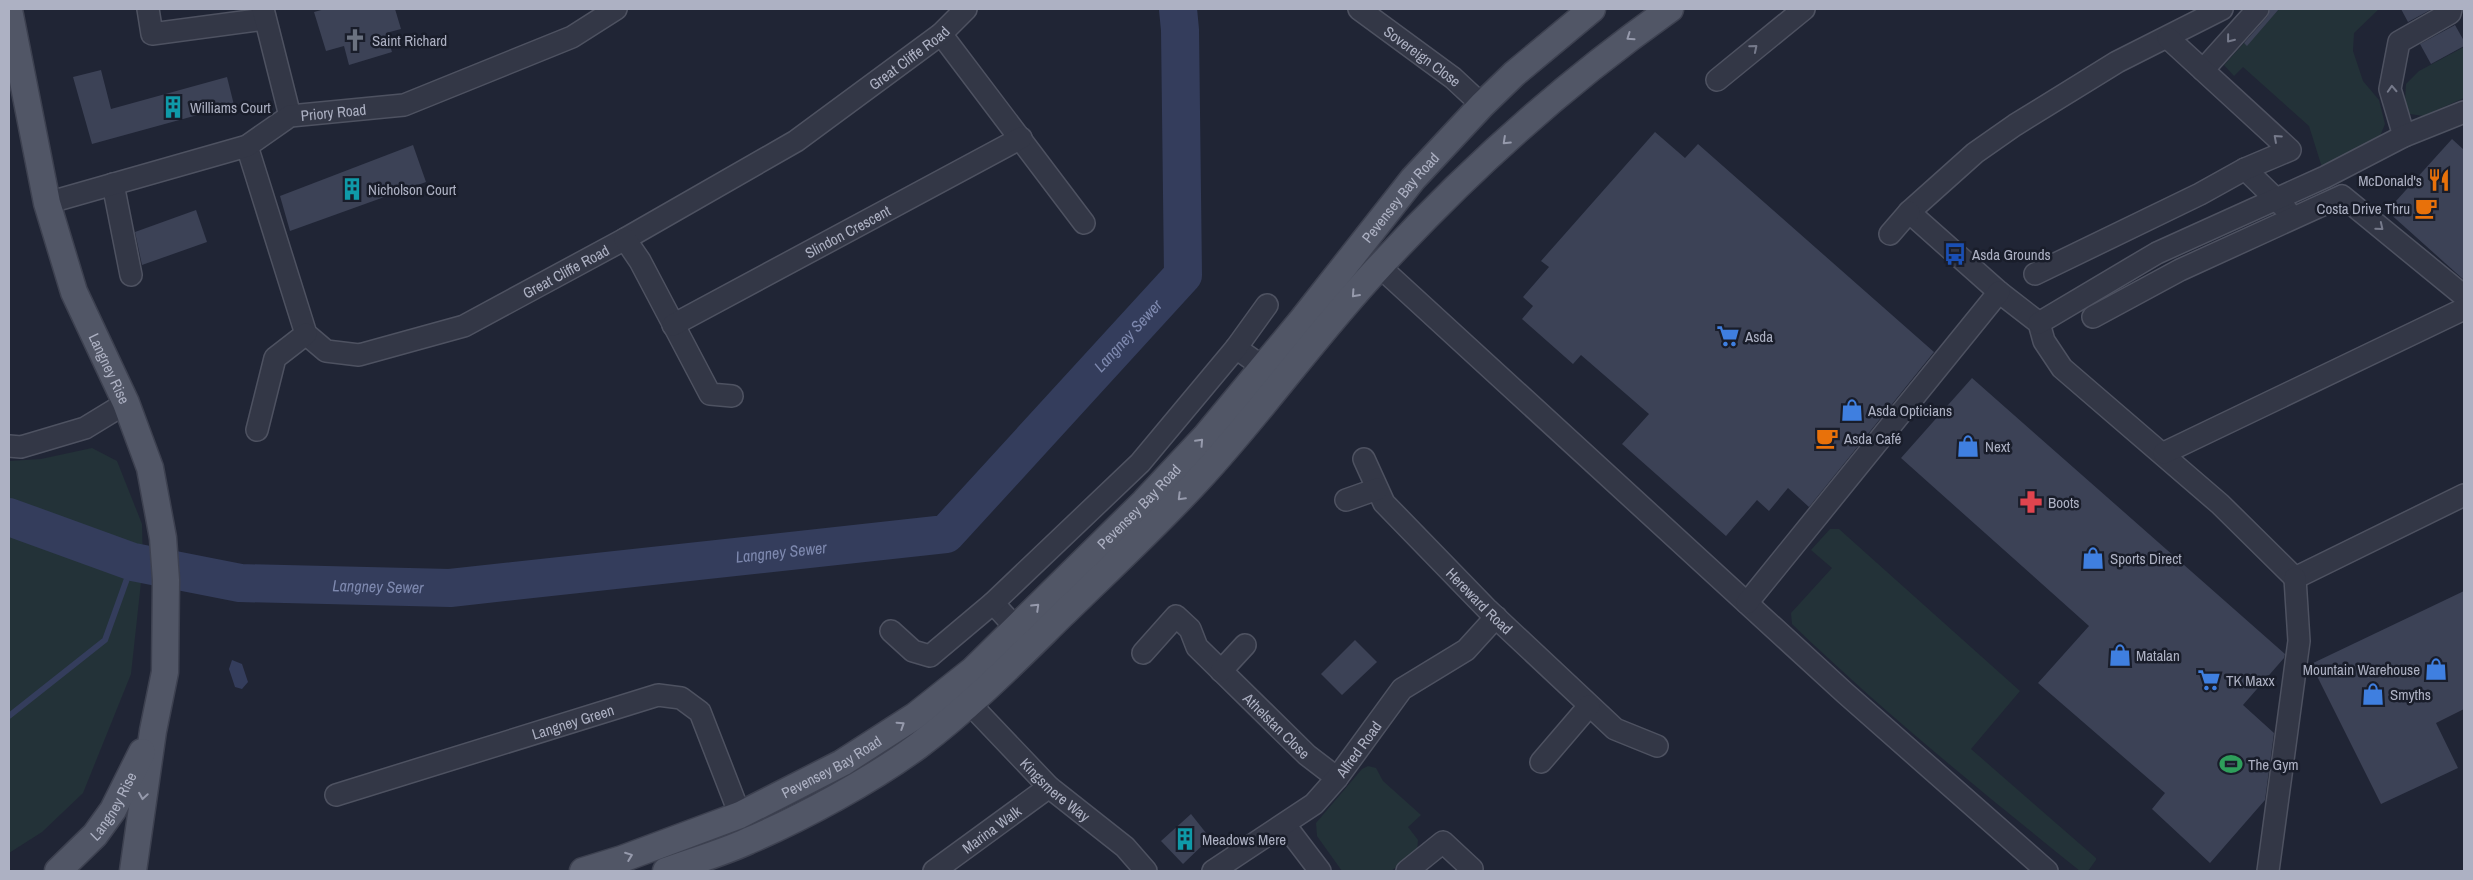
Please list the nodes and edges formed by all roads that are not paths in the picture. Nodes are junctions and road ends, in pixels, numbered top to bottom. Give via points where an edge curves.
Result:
1 (148, 9) edge
2 (616, 9) edge
3 (966, 9) edge
4 (1359, 9) edge
5 (1592, 9) edge
6 (1670, 9) edge
7 (1804, 9) edge
8 (2222, 9) edge
9 (2258, 9) edge
10 (2452, 9) edge
11 (9, 10) edge
12 (264, 14) edge
13 (941, 34) junction
14 (2168, 38) junction
15 (2203, 70) junction
16 (1717, 80) dead end
17 (1482, 105) junction
18 (2464, 112) edge
19 (290, 116) junction
20 (2404, 136) junction
21 (1021, 138) junction
22 (248, 146) junction
23 (2246, 169) junction
24 (113, 184) junction
25 (2277, 200) junction
26 (46, 203) junction
27 (1908, 212) junction
28 (2295, 218) junction
29 (1084, 224) dead end
30 (2130, 228) junction
31 (1890, 234) dead end
32 (625, 239) junction
33 (2157, 253) junction
34 (1379, 266) junction
35 (2180, 270) junction
36 (2035, 274) dead end
37 (131, 275) dead end
38 (1999, 292) junction
39 (2464, 296) edge
40 (1267, 306) dead end
41 (2464, 310) edge
42 (2093, 317) dead end
43 (2039, 323) junction
44 (673, 325) junction
45 (306, 334) junction
46 (1236, 348) junction
47 (1263, 367) junction
48 (732, 396) dead end
49 (126, 403) junction
50 (257, 430) dead end
51 (9, 446) edge
52 (2164, 454) junction
53 (1364, 459) dead end
54 (1377, 489) junction
55 (2464, 495) edge
56 (1346, 500) dead end
57 (2295, 578) junction
58 (993, 603) junction
59 (1747, 603) junction
60 (1496, 617) junction
61 (1015, 628) junction
62 (891, 631) dead end
63 (1245, 645) dead end
64 (1144, 653) dead end
65 (1221, 671) junction
66 (970, 704) junction
67 (1588, 706) junction
68 (153, 731) junction
69 (1657, 746) dead end
70 (1540, 762) dead end
71 (1337, 778) junction
72 (1050, 787) junction
73 (336, 795) dead end
74 (740, 814) junction
75 (1285, 825) junction
76 (1472, 869) dead end
77 (58, 871) edge
78 (133, 871) edge
79 (583, 871) edge
80 (666, 871) edge
81 (934, 871) edge
82 (1146, 871) edge
83 (1213, 871) edge
84 (1320, 871) edge
85 (1407, 871) edge
86 (2047, 871) edge
87 (2268, 871) edge

1 - 12 street via 152,34
2 - 19 street, Priory Road via 572,37 404,105
3 - 13 street, Great Cliffe Road
4 - 17 street, Sovereign Close via 1453,78
5 - 17 main road, Pevensey Bay Road
6 -> 34 main road, Pevensey Bay Road via 1539,110 1458,185
16 -> 7 street
8 - 14 street
9 -> 15 street
20 -> 10 street via 2390,89 2399,42
11 - 26 main road, Langney Rise
12 - 19 street
13 - 21 street
13 - 32 street, Great Cliffe Road via 796,141
14 - 15 street
14 - 27 street via 2116,62 2015,125 1975,153
23 -> 15 street via 2290,150
17 - 47 main road, Pevensey Bay Road via 1413,179
18 - 20 street
19 - 22 street, Priory Road
20 - 25 street via 2362,160
21 - 29 street
21 - 44 street, Slindon Crescent
22 - 24 street, Priory Road
22 - 45 street
23 - 25 street
23 - 30 street
24 - 26 street, Priory Road
24 - 37 street
25 - 28 street
25 - 33 street
26 - 49 main road, Langney Rise via 74,292
27 - 31 street
27 - 38 street
28 - 35 street
28 -> 39 street via 2342,196
30 - 33 street
30 - 36 street
32 - 44 street
32 - 45 street, Great Cliffe Road via 464,326 359,355 326,351
33 - 35 street
33 - 43 street
34 - 59 street
34 -> 66 main road, Pevensey Bay Road via 1200,478
35 - 42 street
38 - 43 street
38 - 59 street
40 - 46 street
41 - 52 street
43 - 52 street via 2044,341 2062,368
44 - 48 street via 710,394
45 - 50 street via 275,358
46 - 47 street
46 - 58 street via 1140,463
61 -> 47 main road, Pevensey Bay Road via 1144,502 1205,437
49 - 51 street via 85,428 21,446
49 - 68 main road, Langney Rise via 150,468 163,538 166,672
52 - 57 street
53 - 54 street, Hereward Road
54 - 56 street
54 - 60 street, Hereward Road via 1384,503
55 - 57 street
57 - 87 street via 2299,641
58 - 61 street
58 - 62 street via 930,656 913,651
59 - 86 street
60 - 67 street, Hereward Road
60 - 71 street, Alfred Road via 1466,650 1402,690
74 -> 61 main road, Pevensey Bay Road via 842,763 915,716 973,670
63 - 65 street
64 - 65 street, Athelstan Close via 1176,616 1190,629 1197,647
65 - 71 street, Athelstan Close via 1307,755
66 - 72 street, Kingsmere Way
66 - 80 main road, Pevensey Bay Road via 916,747 853,788 749,841
67 - 69 street, Hereward Road via 1615,729
67 - 70 street
68 - 77 main road, Langney Rise via 113,810 95,835
68 -> 78 main road, Langney Rise
71 - 75 street, Alfred Road via 1314,804
72 - 81 street, Marina Walk
72 - 82 street, Kingsmere Way via 1124,847
73 - 74 street, Langney Green via 658,695 681,698 700,712
79 -> 74 main road, Pevensey Bay Road
75 - 83 street, Alfred Road
75 - 84 street
76 - 85 street via 1444,842

